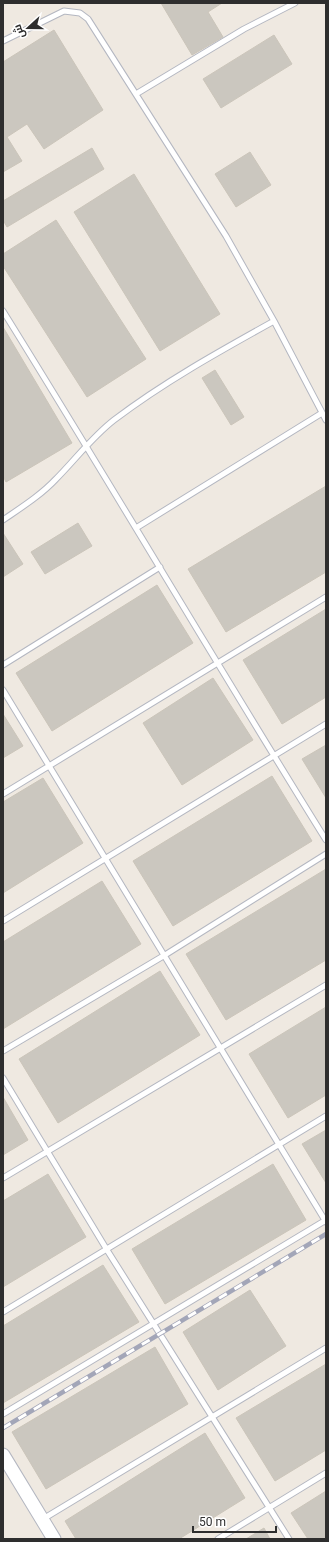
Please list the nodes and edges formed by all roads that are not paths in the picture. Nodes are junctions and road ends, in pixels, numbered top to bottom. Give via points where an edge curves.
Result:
1 (295, 3) edge
2 (3, 41) edge
3 (136, 94) junction
4 (3, 311) edge
5 (274, 321) junction
6 (322, 413) junction
7 (326, 420) edge
8 (87, 445) junction
9 (3, 520) edge
10 (136, 528) junction
11 (160, 567) junction
12 (326, 597) edge
13 (216, 662) junction
14 (3, 665) edge
15 (3, 690) edge
16 (326, 724) edge
17 (274, 756) junction
18 (49, 766) junction
19 (3, 794) edge
20 (326, 840) edge
21 (326, 854) edge
22 (105, 857) junction
23 (3, 920) edge
24 (164, 955) junction
25 (326, 985) edge
26 (221, 1049) junction
27 (3, 1051) edge
28 (3, 1078) edge
29 (326, 1116) edge
30 (280, 1145) junction
31 (46, 1151) junction
32 (3, 1178) edge
33 (326, 1220) edge
34 (106, 1250) junction
35 (3, 1312) edge
36 (153, 1325) junction
37 (326, 1348) edge
38 (3, 1414) edge
39 (211, 1417) junction
40 (3, 1455) edge
41 (326, 1473) edge
42 (269, 1508) junction
43 (43, 1519) junction
44 (54, 1539) edge
45 (218, 1539) edge
46 (288, 1539) edge

1 - 3 lane via 244,29
2 - 3 lane via 64,11 80,13 88,19
3 - 5 lane via 226,236
4 - 8 lane
5 - 6 lane
5 - 8 lane via 213,355 143,400 113,421
6 - 7 lane
6 - 10 lane
8 - 9 lane via 40,494
8 - 10 lane
10 - 11 lane
11 - 13 lane
11 - 14 lane
12 - 13 lane
13 - 17 lane
13 - 18 lane
15 - 18 lane
16 - 17 lane
17 - 20 lane
17 - 22 lane
18 - 19 lane
18 - 22 lane
21 - 24 lane
22 - 23 lane
22 - 24 lane
24 - 26 lane
24 - 27 lane
25 - 26 lane
26 - 30 lane
26 - 31 lane
28 - 31 lane
29 - 30 lane
30 - 33 lane
30 - 34 lane
31 - 32 lane
31 - 34 lane
33 - 36 lane
34 - 35 lane
34 - 36 lane
36 - 38 lane
36 - 39 lane
37 - 39 lane
39 - 42 lane
39 - 43 lane
40 - 43 street
41 - 42 lane
42 - 45 lane
42 - 46 lane
43 - 44 street

